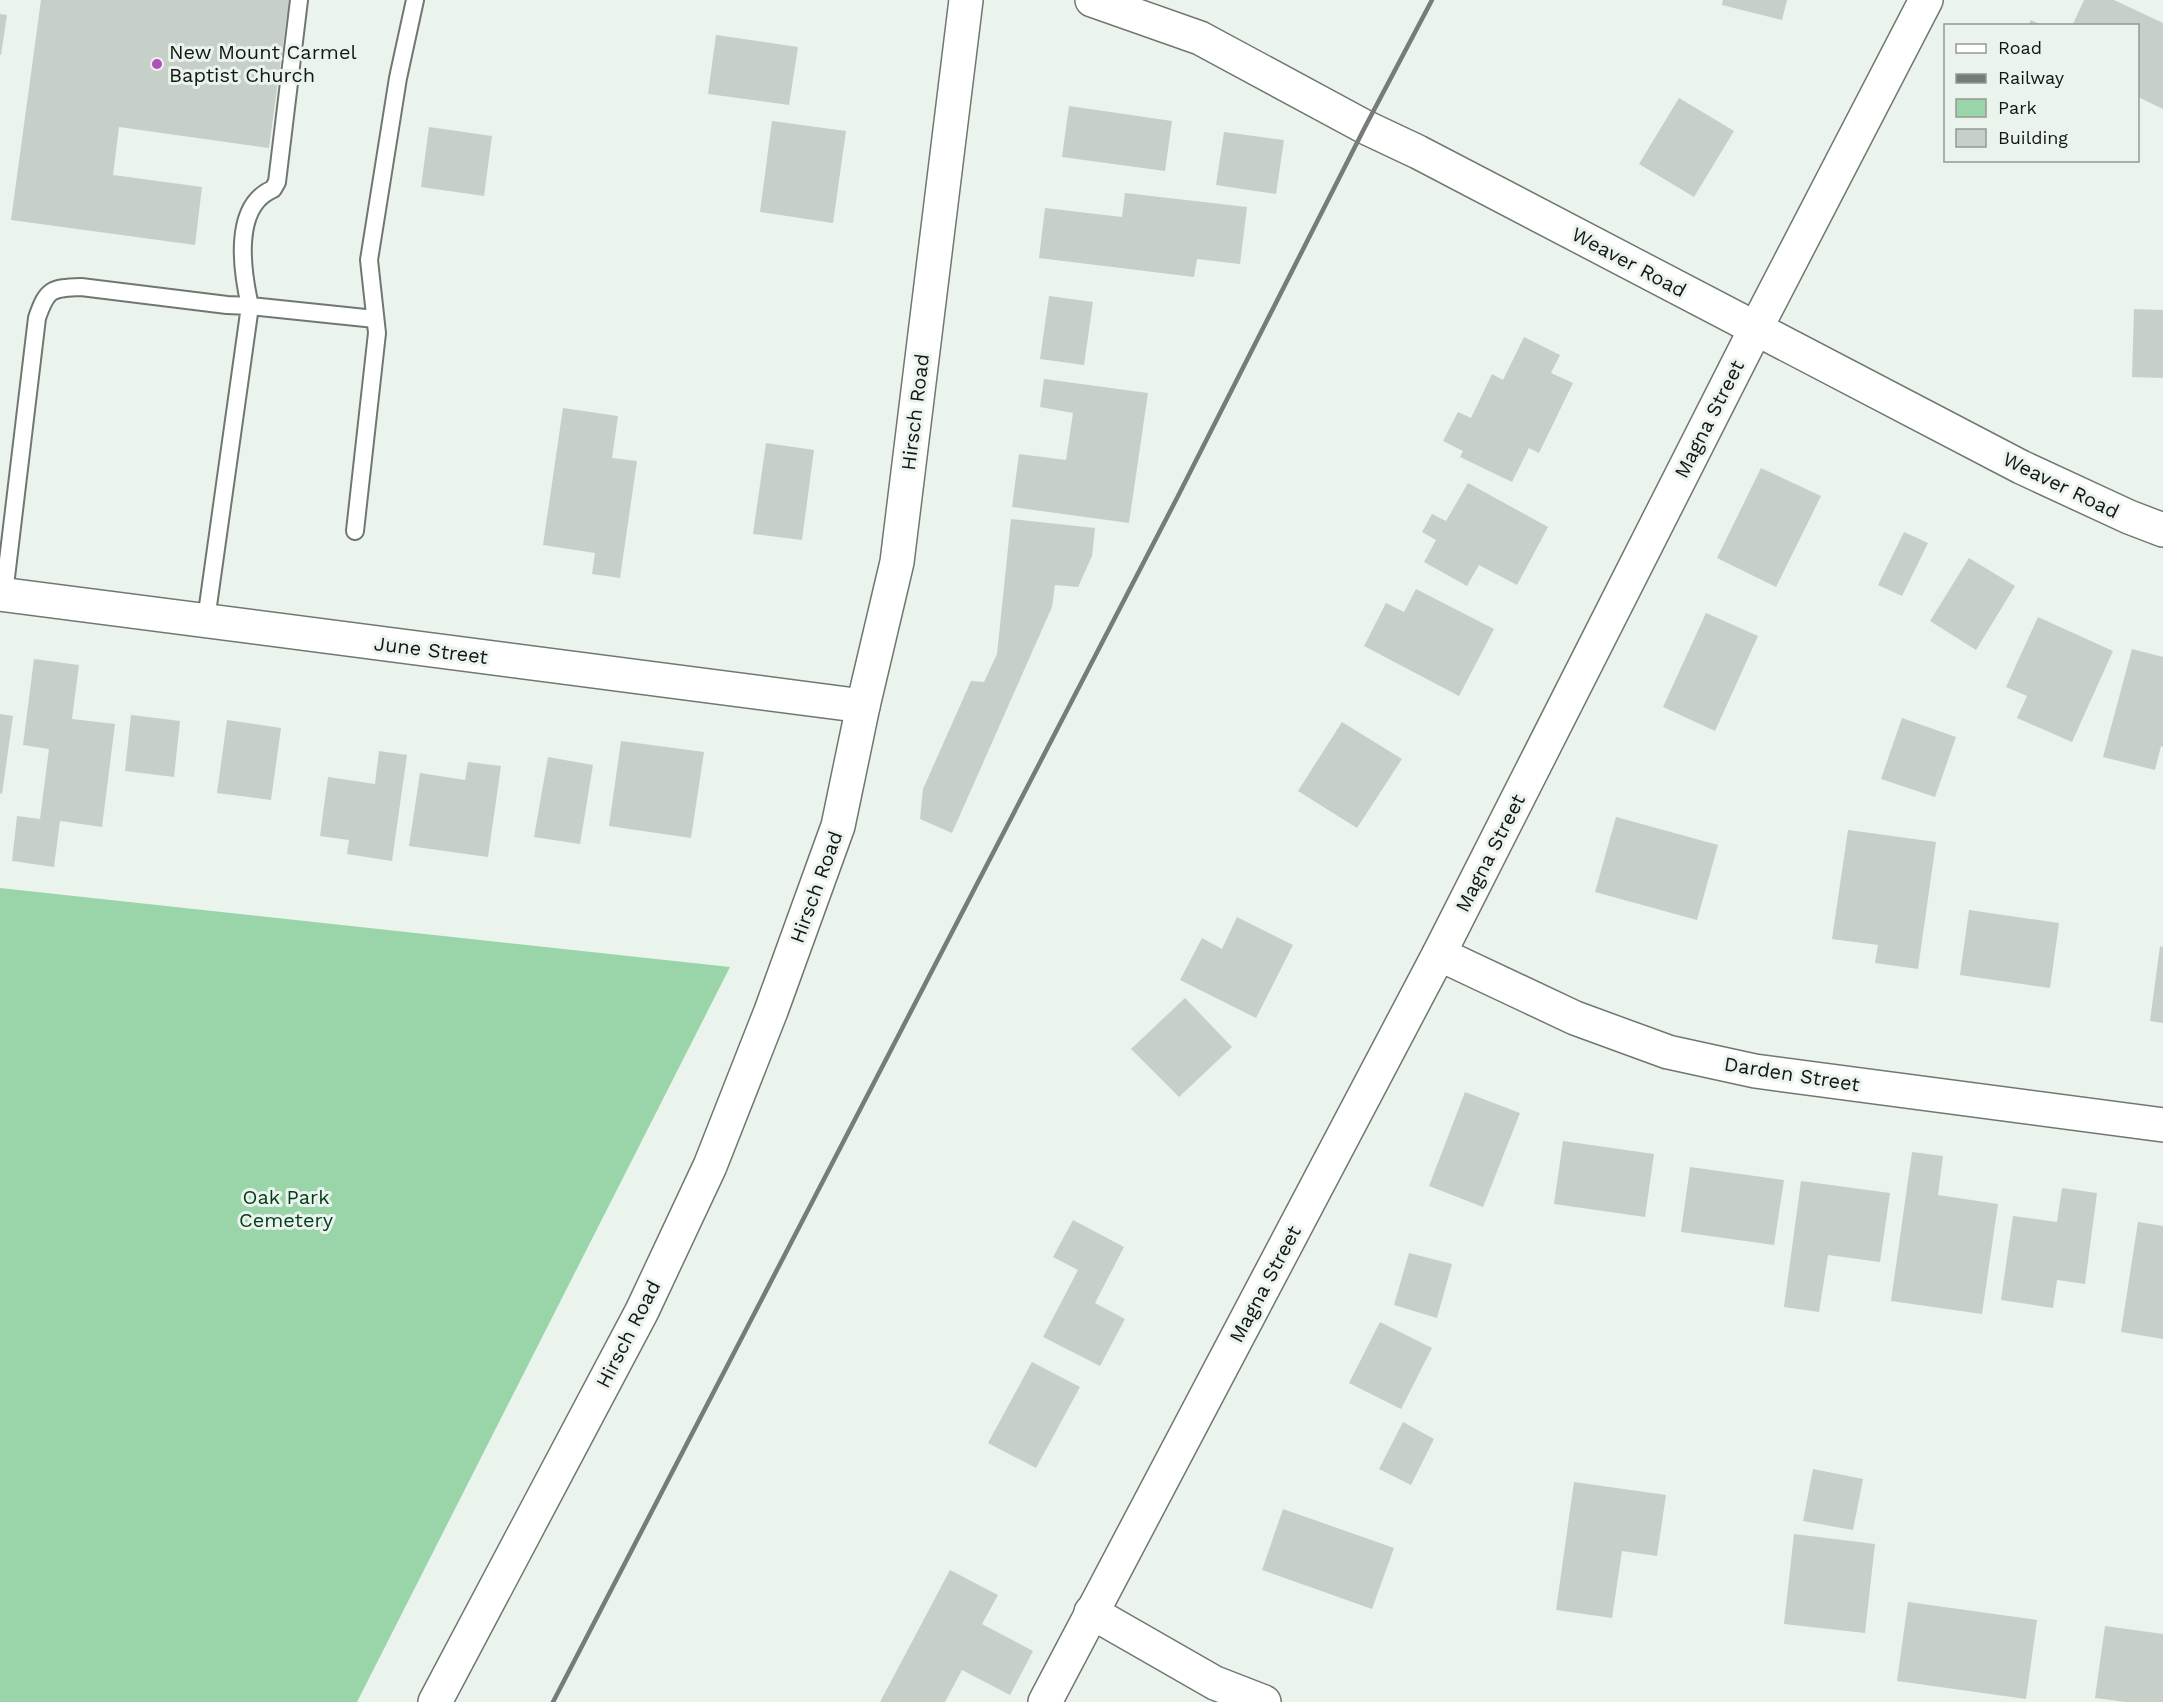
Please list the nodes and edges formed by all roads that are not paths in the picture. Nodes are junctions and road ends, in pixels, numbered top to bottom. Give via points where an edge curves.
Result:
1 (299, 0) edge
2 (415, 0) edge
3 (966, 0) edge
4 (1092, 0) edge
5 (1926, 0) edge
6 (250, 306) junction
7 (375, 319) junction
8 (1756, 328) junction
9 (2163, 530) edge
10 (355, 531) dead end
11 (2, 594) edge
12 (206, 620) junction
13 (863, 706) junction
14 (1439, 954) junction
15 (2163, 1125) edge
16 (1091, 1612) junction
17 (435, 1702) edge
18 (1045, 1702) edge
19 (1264, 1702) edge

1 - 6 lane via 277,182 254,202 247,218 243,272
2 - 7 lane via 369,260
3 - 13 street, Hirsch Road via 897,562
4 - 8 street, Weaver Road via 1200,38
5 - 8 street, Magna Street
6 - 7 lane
6 - 11 lane via 81,287 57,288 43,299 37,318
6 - 12 lane
7 - 10 lane via 377,333
8 - 9 street, Weaver Road via 2021,467
8 - 14 street, Magna Street
11 - 12 street, June Street
12 - 13 street, June Street
13 - 17 street, Hirsch Road via 838,826 710,1166 642,1311
14 - 15 street, Darden Street via 1575,1018 1668,1052 1755,1071
14 - 16 street, Magna Street
16 - 18 street, Magna Street
16 - 19 street via 1215,1683

